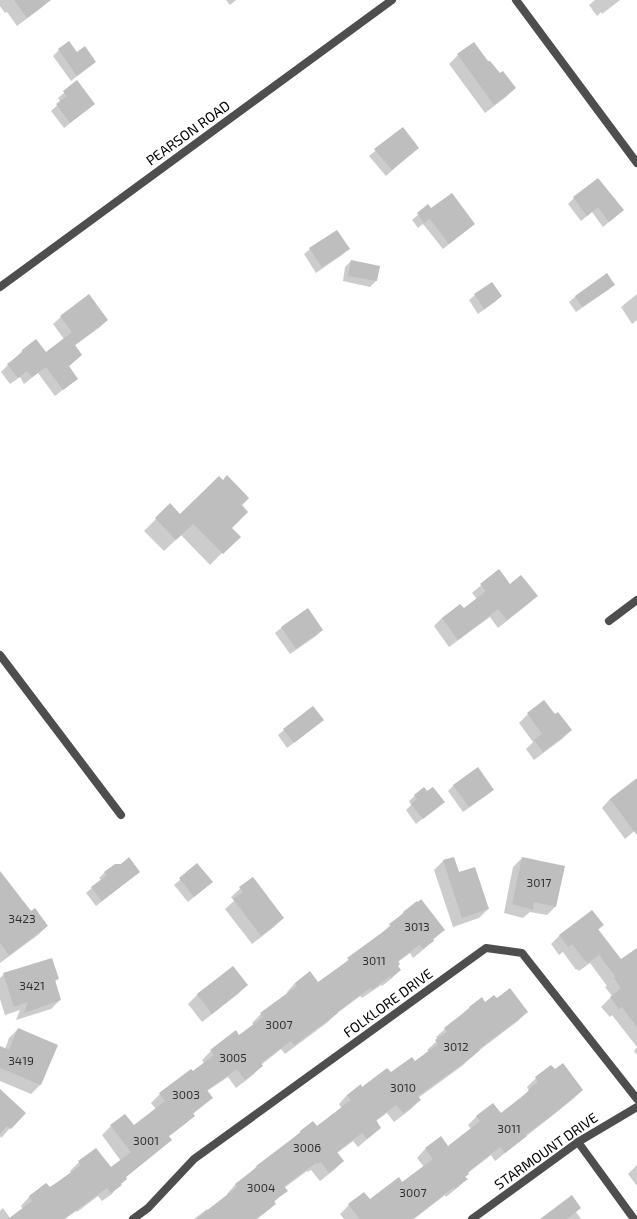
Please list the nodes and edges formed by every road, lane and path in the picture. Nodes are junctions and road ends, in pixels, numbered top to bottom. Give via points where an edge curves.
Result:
1 (392, 0) edge
2 (516, 0) edge
3 (637, 164) edge
4 (0, 287) edge
5 (637, 600) edge
6 (609, 621) dead end
7 (0, 655) edge
8 (121, 815) dead end
9 (637, 1099) edge
10 (637, 1107) edge
11 (578, 1142) junction
12 (133, 1219) edge
13 (472, 1219) edge
14 (634, 1219) edge

1 - 4 street, PEARSON ROAD
2 - 3 street
5 - 6 street
7 - 8 street
9 - 12 street, FOLKLORE DRIVE via 522,953 486,948 194,1158 148,1208
10 - 11 street, STARMOUNT DRIVE
11 - 13 street, STARMOUNT DRIVE
11 - 14 street

